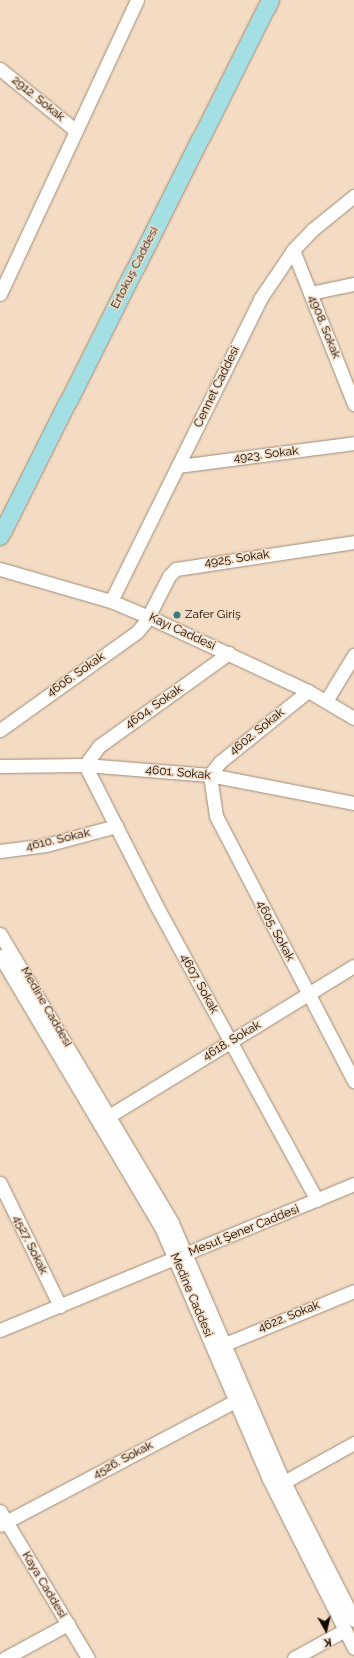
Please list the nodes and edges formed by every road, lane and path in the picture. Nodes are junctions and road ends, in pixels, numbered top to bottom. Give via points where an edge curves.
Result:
1 (137, 0) edge
2 (270, 0) edge
3 (0, 69) edge
4 (75, 130) junction
5 (354, 196) edge
6 (293, 250) junction
7 (354, 284) edge
8 (310, 293) junction
9 (0, 294) edge
10 (354, 404) edge
11 (354, 443) edge
12 (178, 466) junction
13 (0, 536) edge
14 (354, 542) edge
15 (0, 569) edge
16 (111, 601) junction
17 (149, 617) junction
18 (229, 654) junction
19 (354, 655) edge
20 (308, 691) junction
21 (326, 701) junction
22 (354, 718) edge
23 (0, 730) edge
24 (85, 765) junction
25 (0, 766) edge
26 (210, 775) junction
27 (354, 803) edge
28 (116, 826) junction
29 (0, 851) edge
30 (0, 934) edge
31 (0, 956) edge
32 (354, 966) edge
33 (9, 968) edge
34 (308, 994) junction
35 (230, 1042) junction
36 (354, 1082) edge
37 (109, 1116) junction
38 (0, 1183) edge
39 (354, 1184) edge
40 (317, 1200) junction
41 (181, 1256) junction
42 (354, 1291) edge
43 (60, 1306) junction
44 (0, 1330) edge
45 (225, 1344) junction
46 (242, 1398) junction
47 (354, 1443) edge
48 (284, 1482) junction
49 (2, 1519) edge
50 (354, 1620) edge
51 (68, 1624) junction
52 (345, 1630) junction
53 (354, 1648) edge
54 (5, 1658) edge
55 (88, 1658) edge
56 (294, 1658) edge

1 - 4 street
2 - 13 main road, Ertokuş Caddesi
3 - 4 street, 2912. Sokak
4 - 9 street
5 - 6 street, Cennet Caddesi via 312,230
6 - 8 street, 4908. Sokak
6 - 12 street, Cennet Caddesi via 260,299
7 - 8 street
8 - 10 street, 4908. Sokak
11 - 12 street, 4923. Sokak
12 - 16 street, Cennet Caddesi
14 - 17 street, 4925. Sokak via 176,569 169,576
15 - 16 street, Kayı Caddesi
16 - 17 street, Kayı Caddesi
17 - 18 street, Kayı Caddesi
17 - 23 street, 4606. Sokak via 127,639
18 - 20 street, Kayı Caddesi
18 - 24 street, 4604. Sokak via 99,746
19 - 21 street
20 - 21 street, Kayı Caddesi
20 - 26 street, 4602. Sokak via 220,762
21 - 22 street, Kayı Caddesi
24 - 25 street, 4601. Sokak
24 - 26 street, 4601. Sokak
24 - 28 street, 4607. Sokak
26 - 27 street, 4601. Sokak
26 - 34 street, 4605. Sokak via 216,816
28 - 29 street, 4610. Sokak via 46,845
28 - 35 street, 4607. Sokak
30 - 33 street, Medine Caddesi
31 - 33 street, Medine Caddesi
32 - 34 street, 4618. Sokak
33 - 37 street, Medine Caddesi
33 - 41 street, Medine Caddesi via 161,1227
34 - 35 street, 4618. Sokak
34 - 36 street, 4605. Sokak
35 - 37 street, 4618. Sokak
35 - 40 street, 4607. Sokak
37 - 41 street, Medine Caddesi via 172,1223
38 - 43 street, 4527. Sokak
39 - 40 street, Mesut Şener Caddesi
40 - 41 street, Mesut Şener Caddesi
41 - 43 street, Mesut Şener Caddesi
41 - 45 street, Medine Caddesi
41 - 46 street, Medine Caddesi
42 - 45 street, 4622. Sokak
43 - 44 street, Mesut Şener Caddesi
45 - 46 street, Medine Caddesi
46 - 48 street, Medine Caddesi
46 - 49 street, 4526. Sokak
46 - 52 street, Medine Caddesi via 269,1480
47 - 48 street
48 - 50 street, Medine Caddesi
49 - 51 street, Kaya Caddesi
51 - 54 street
51 - 55 street, Kaya Caddesi
52 - 53 street, Medine Caddesi
52 - 56 street

